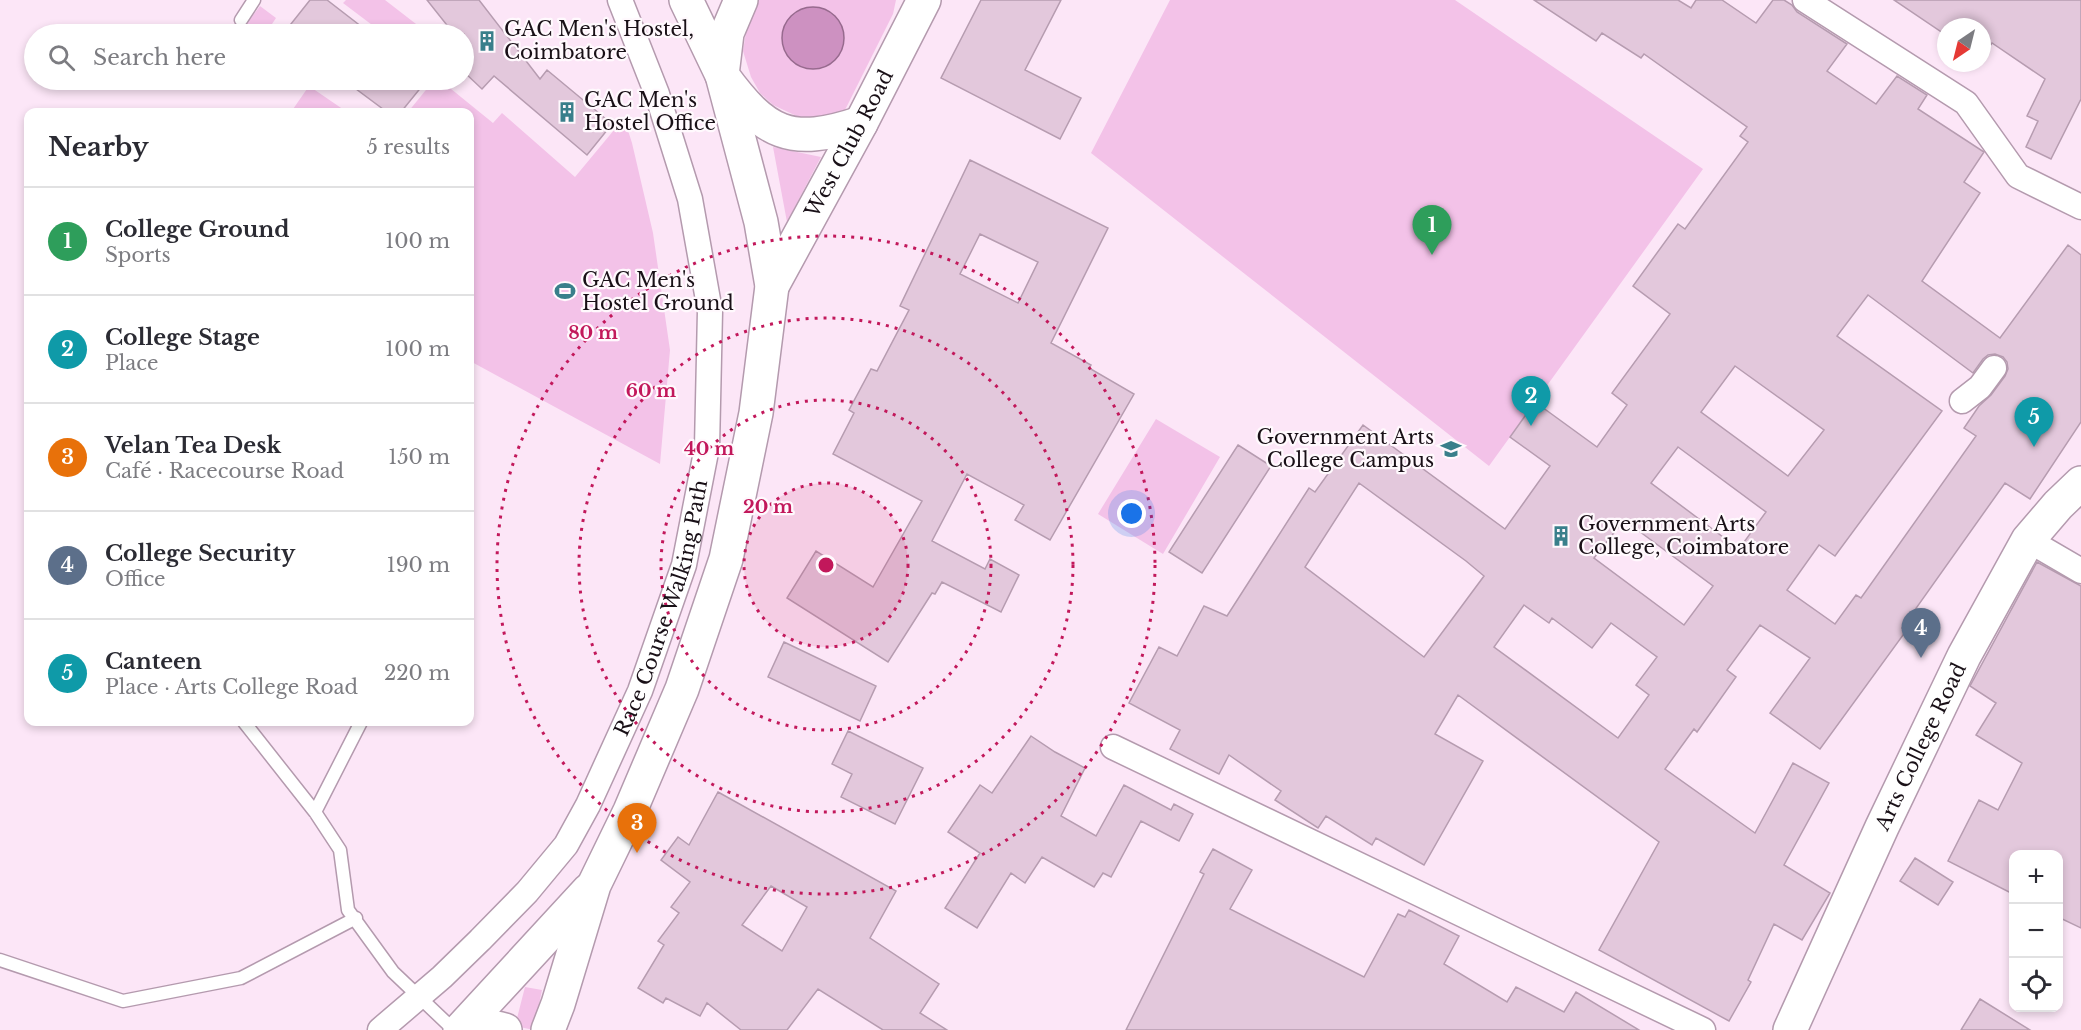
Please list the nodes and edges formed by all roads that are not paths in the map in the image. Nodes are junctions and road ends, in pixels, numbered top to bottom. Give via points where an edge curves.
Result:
1 (254, 0) edge
2 (620, 0) edge
3 (686, 0) edge
4 (741, 0) edge
5 (924, 0) edge
6 (1805, 0) edge
7 (241, 21) dead end
8 (722, 75) junction
9 (861, 123) junction
10 (2081, 207) edge
11 (772, 286) junction
12 (1994, 368) dead end
13 (1962, 400) dead end
14 (2081, 483) edge
15 (2028, 540) junction
16 (2081, 571) edge
17 (247, 726) edge
18 (359, 726) edge
19 (1113, 747) dead end
20 (315, 812) junction
21 (594, 885) junction
22 (356, 918) junction
23 (0, 960) edge
24 (419, 997) junction
25 (380, 1030) edge
26 (454, 1030) edge
27 (460, 1030) edge
28 (465, 1030) edge
29 (505, 1030) edge
30 (548, 1030) edge
31 (1703, 1030) edge
32 (1790, 1030) edge

1 - 7 lane
2 - 24 street, Race Course Walking Path via 657,94 690,199 710,310 707,447 686,554 640,691 566,845 527,892
3 - 8 street
4 - 8 street via 727,33
5 - 9 street, West Club Road
6 - 10 street via 1966,103 2018,176
8 - 9 street via 760,119 785,133 804,136
8 - 11 street via 761,222
9 - 11 street, West Club Road
11 - 21 street via 756,413 726,559 682,689
12 - 13 street via 1980,387
14 - 15 street, Arts College Road
15 - 16 street
15 - 32 street, Arts College Road via 1964,656
17 - 20 lane
18 - 20 lane
19 - 31 street
20 - 22 lane via 340,850 348,910
21 - 27 street
21 - 30 street
22 - 23 lane via 241,978 123,1001
22 - 24 lane via 393,972
24 - 25 street, Race Course Walking Path
24 - 26 lane
28 - 29 street via 475,1026

